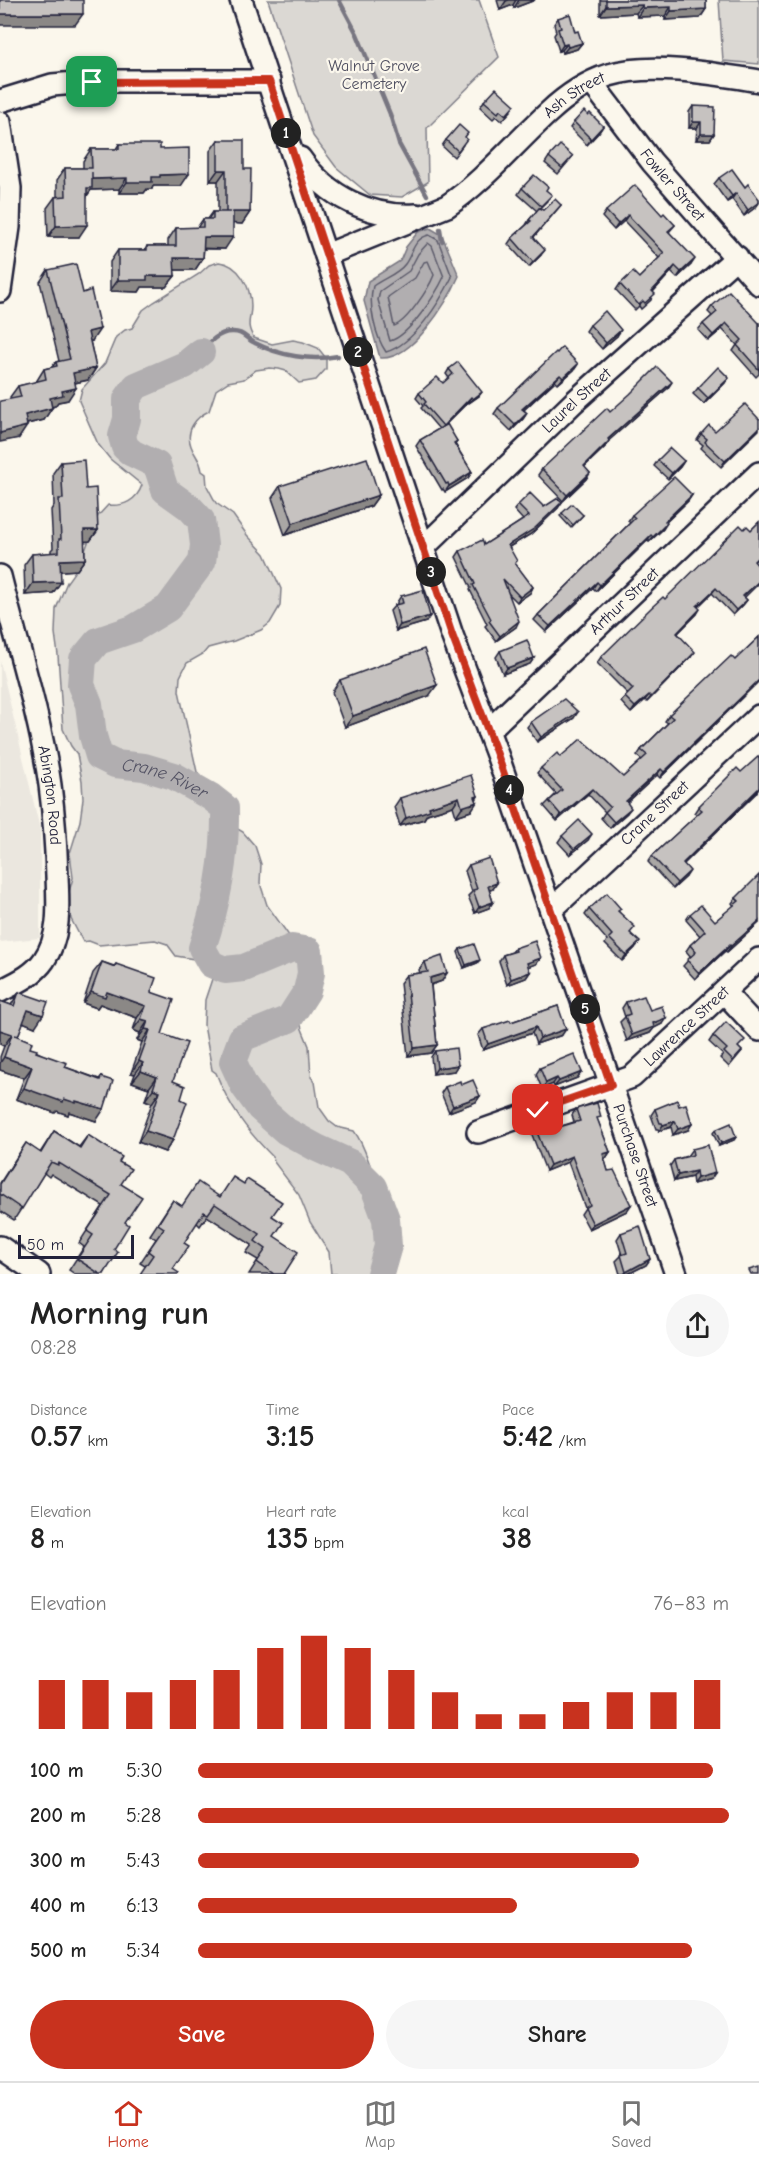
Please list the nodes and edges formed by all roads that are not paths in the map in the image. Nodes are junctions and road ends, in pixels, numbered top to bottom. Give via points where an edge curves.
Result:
1 (242, 0) edge
2 (269, 81) junction
3 (759, 81) edge
4 (592, 83) junction
5 (0, 101) edge
6 (0, 122) edge
7 (287, 137) junction
8 (426, 214) junction
9 (326, 255) junction
10 (737, 257) junction
11 (759, 284) edge
12 (0, 291) edge
13 (759, 473) edge
14 (423, 548) junction
15 (0, 576) edge
16 (759, 717) edge
17 (488, 731) junction
18 (551, 910) junction
19 (759, 959) edge
20 (0, 992) edge
21 (724, 992) junction
22 (759, 1030) edge
23 (611, 1085) junction
24 (478, 1132) dead end
25 (0, 1248) edge
26 (675, 1273) edge
27 (39, 1274) edge

1 - 2 street, Ash Street
2 - 5 street via 99,81 52,85
2 - 7 street, Ash Street
3 - 4 street, Ash Street via 711,73 637,70
4 - 8 street, Ash Street via 549,112 465,194
4 - 10 street, Fowler Street via 652,162
6 - 12 street via 10,188
7 - 8 street, Ash Street via 316,180 336,194 378,213
7 - 9 street, Ash Street
8 - 9 street, Ash Street
9 - 14 street, Purchase Street
10 - 11 street, Fowler Street
10 - 14 street, Laurel Street via 574,402
13 - 17 street, Arthur Street
14 - 17 street, Purchase Street
15 - 20 street, Abington Road via 48,774 59,916 45,960 31,975
16 - 18 street, Crane Street
17 - 18 street, Purchase Street
18 - 23 street, Purchase Street
19 - 21 street, Lawrence Street
21 - 22 street
21 - 23 street, Lawrence Street via 632,1077
23 - 24 street, Lawrence Street
23 - 26 street, Purchase Street
25 - 27 street

